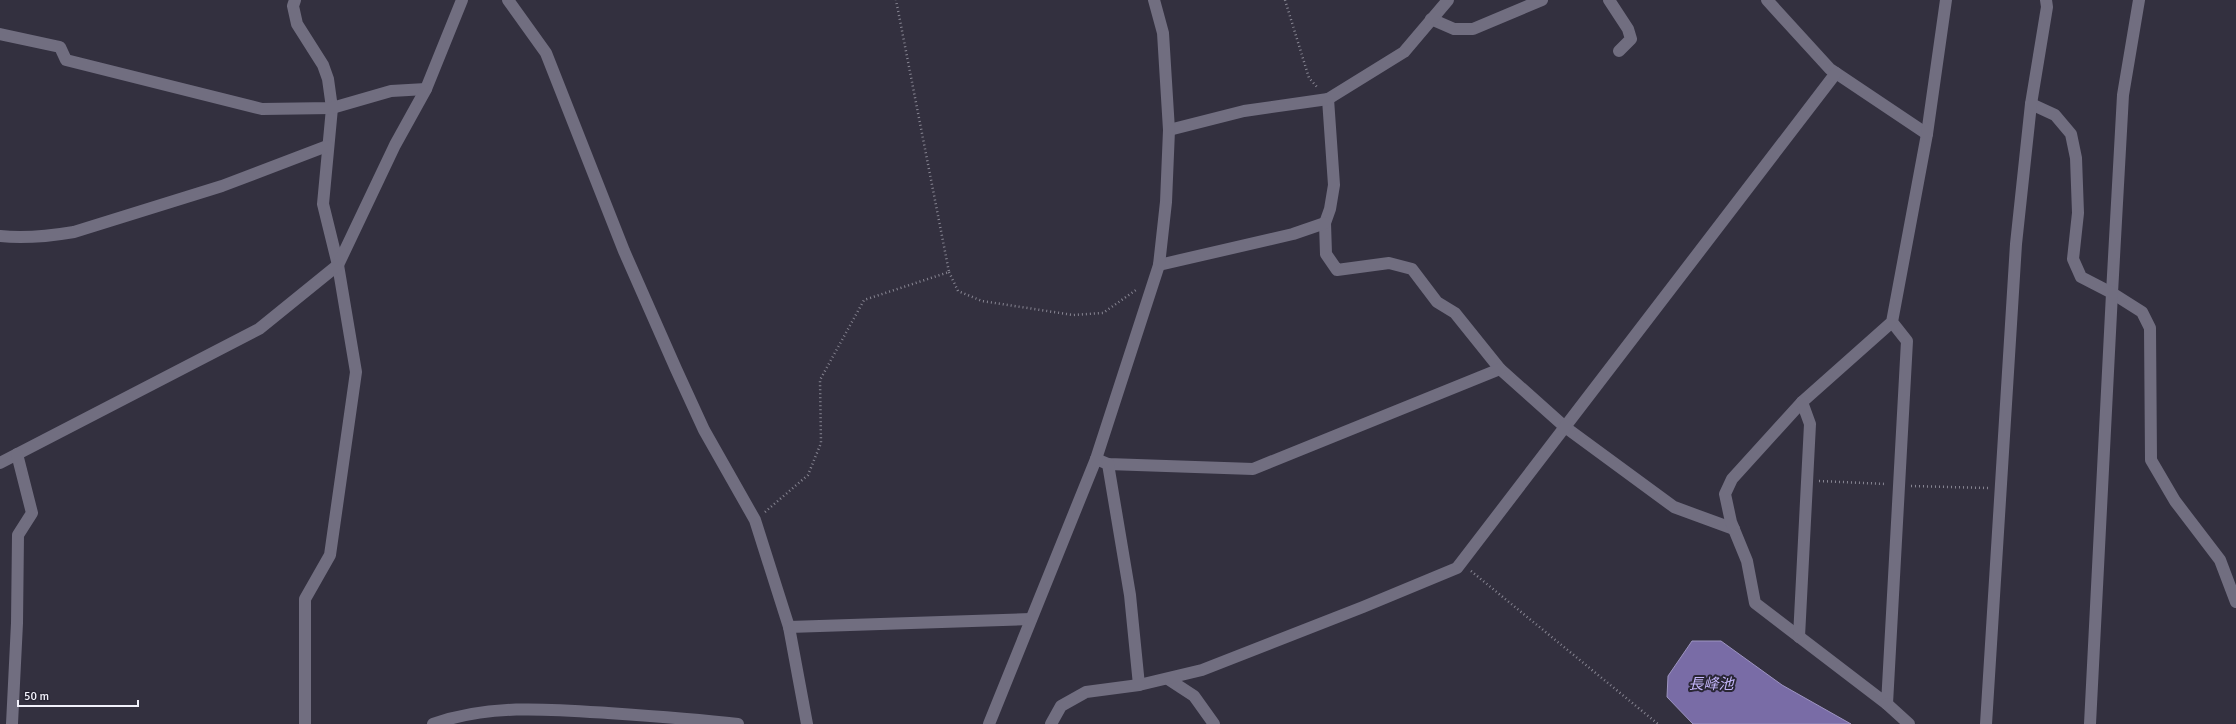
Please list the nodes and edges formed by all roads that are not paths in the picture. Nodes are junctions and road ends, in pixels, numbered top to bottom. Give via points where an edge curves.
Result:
1 (295, 0) edge
2 (462, 0) edge
3 (508, 0) edge
4 (1154, 0) edge
5 (1448, 0) edge
6 (1542, 0) edge
7 (1609, 0) edge
8 (1767, 0) edge
9 (1946, 0) edge
10 (2046, 0) edge
11 (2139, 0) edge
12 (1431, 19) junction
13 (0, 34) edge
14 (1619, 51) dead end
15 (1836, 73) junction
16 (426, 88) junction
17 (1328, 99) junction
18 (2031, 104) junction
19 (332, 108) junction
20 (1168, 130) junction
21 (1927, 134) junction
22 (327, 146) junction
23 (1324, 223) junction
24 (0, 236) edge
25 (1159, 264) junction
26 (338, 265) junction
27 (2112, 293) junction
28 (1892, 322) junction
29 (1500, 369) junction
30 (1802, 402) junction
31 (1565, 427) junction
32 (17, 454) junction
33 (1096, 459) junction
34 (0, 463) edge
35 (1108, 464) junction
36 (1734, 529) junction
37 (2236, 602) edge
38 (1032, 619) junction
39 (789, 627) junction
40 (1799, 637) junction
41 (1168, 679) junction
42 (1139, 685) junction
43 (1887, 704) junction
44 (695, 721) edge
45 (12, 724) edge
46 (305, 724) edge
47 (433, 724) edge
48 (738, 724) edge
49 (807, 724) edge
50 (989, 724) edge
51 (1051, 724) edge
52 (1214, 724) edge
53 (1909, 724) edge
54 (1986, 724) edge
55 (2090, 724) edge

1 - 19 street via 293,6 297,24 323,65 328,79
2 - 16 street
3 - 39 street via 546,53 624,252 670,356 704,430 755,520
4 - 20 street via 1163,33
5 - 12 street
6 - 12 street via 1473,29 1454,30
7 - 14 street via 1631,39
8 - 15 street
9 - 21 street
10 - 18 street
11 - 27 street via 2123,95
12 - 17 street via 1404,52
13 - 19 street via 60,46 66,60 262,110
15 - 21 street
15 - 31 street
16 - 19 street via 391,91
16 - 26 street via 395,145
17 - 20 street via 1244,111
17 - 23 street via 1334,185 1330,209
18 - 27 street via 2055,115 2071,134 2076,158 2078,213 2073,259 2081,277
18 - 54 street via 2016,244
19 - 22 street
20 - 25 street via 1166,202
21 - 28 street
22 - 24 street via 222,186 74,232 29,237
22 - 26 street via 323,204
23 - 25 street via 1293,234
23 - 29 street via 1326,254 1336,270 1389,263 1412,269 1437,302 1455,313
25 - 33 street
26 - 32 street via 259,329
26 - 46 street via 356,372 330,555 305,599
27 - 37 street via 2142,312 2150,328 2151,460 2175,501 2220,560
27 - 55 street
28 - 30 street
28 - 43 street via 1907,341
29 - 31 street
29 - 35 street via 1254,469
30 - 36 street via 1732,479 1725,494
30 - 40 street via 1810,424
31 - 36 street via 1674,507
31 - 41 street via 1458,568 1202,670
32 - 34 street
32 - 45 street via 32,512 18,535
33 - 35 street
33 - 38 street
35 - 42 street via 1130,595
36 - 40 street via 1747,560 1755,603
38 - 39 street
38 - 50 street
39 - 49 street
40 - 43 street
41 - 42 street
41 - 52 street via 1194,696
42 - 51 street via 1086,692 1061,706
43 - 53 street
44 - 47 street via 556,709 498,710
44 - 48 street

